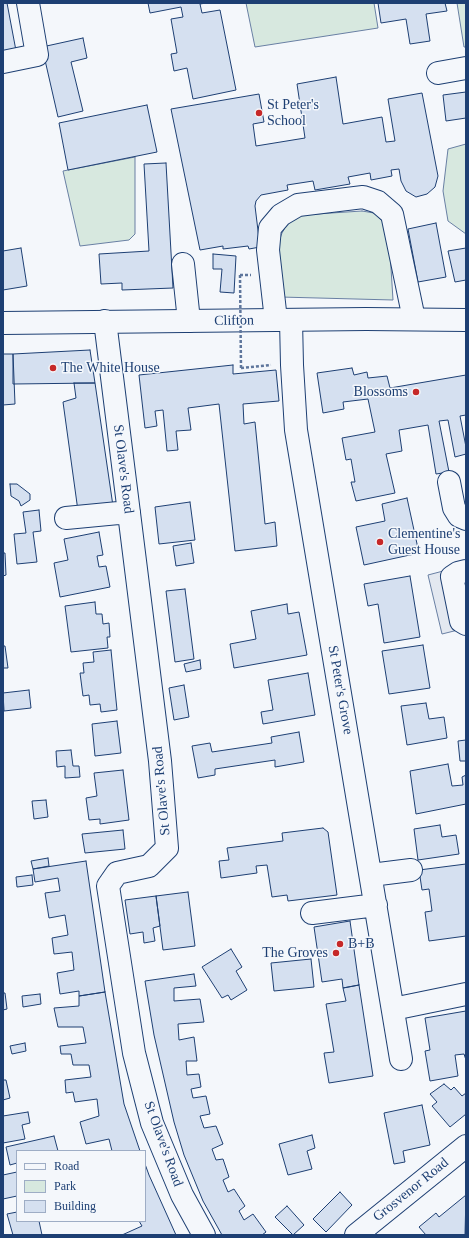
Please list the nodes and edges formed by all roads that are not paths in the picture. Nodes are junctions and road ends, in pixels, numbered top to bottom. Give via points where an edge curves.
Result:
1 (28, 3) edge
2 (3, 62) edge
3 (466, 68) edge
4 (438, 73) dead end
5 (183, 264) dead end
6 (414, 319) junction
7 (283, 320) junction
8 (466, 320) edge
9 (105, 321) junction
10 (189, 321) junction
11 (3, 323) edge
12 (449, 482) dead end
13 (128, 512) junction
14 (66, 518) dead end
15 (466, 519) edge
16 (466, 571) edge
17 (466, 624) edge
18 (411, 870) dead end
19 (371, 875) junction
20 (376, 905) junction
21 (312, 913) dead end
22 (466, 994) edge
23 (393, 1009) junction
24 (401, 1059) dead end
25 (466, 1146) edge
26 (204, 1235) edge
27 (356, 1235) edge

1 - 2 street via 37,55
3 - 4 street
5 - 10 street
6 - 7 street, Clifton
6 - 7 street, St Peter's Grove via 392,214 378,202 364,198 298,205 281,215 270,228 268,250
6 - 8 street, Clifton
7 - 10 street, Clifton
7 - 19 street, St Peter's Grove via 292,364 296,430
9 - 10 street, Clifton
9 - 11 street, Clifton
9 - 13 street, St Olave's Road
12 - 15 street via 454,508 459,516
13 - 14 street
13 - 26 street, St Olave's Road via 160,761 167,848 149,866 117,872 108,886 134,1053 152,1123 182,1195
16 - 17 street via 452,577 461,621
18 - 19 street
19 - 20 street, St Peter's Grove
20 - 21 street
20 - 23 street, St Peter's Grove
22 - 23 street
23 - 24 street, St Peter's Grove
25 - 27 street, Grosvenor Road

